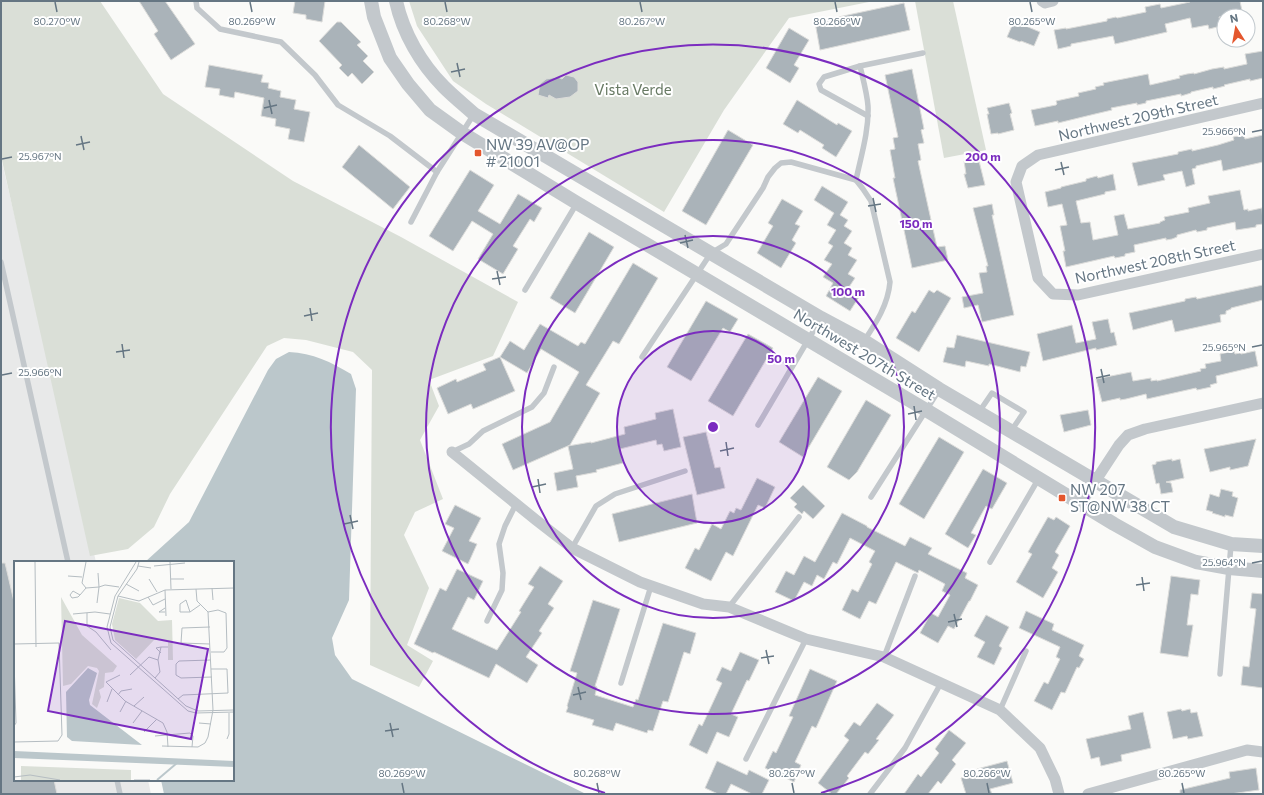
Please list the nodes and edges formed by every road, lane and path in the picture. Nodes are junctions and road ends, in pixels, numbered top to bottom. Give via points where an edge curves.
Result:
1 (196, 1) edge
2 (371, 1) edge
3 (396, 1) edge
4 (923, 53) dead end
5 (860, 66) junction
6 (1263, 103) edge
7 (474, 114) junction
8 (868, 116) junction
9 (462, 133) junction
10 (437, 172) junction
11 (856, 180) junction
12 (577, 203) junction
13 (411, 222) dead end
14 (711, 253) junction
15 (1263, 254) edge
16 (1, 262) edge
17 (697, 274) junction
18 (525, 290) dead end
19 (1053, 294) joint
20 (821, 318) junction
21 (808, 340) junction
22 (864, 341) junction
23 (642, 358) dead end
24 (554, 368) dead end
25 (939, 390) junction
26 (1263, 403) edge
27 (926, 410) junction
28 (978, 412) junction
29 (758, 425) dead end
30 (1011, 432) junction
31 (452, 452) joint
32 (685, 470) dead end
33 (1039, 478) junction
34 (1095, 480) junction
35 (871, 497) dead end
36 (1081, 503) junction
37 (516, 504) junction
38 (799, 517) dead end
39 (1231, 544) junction
40 (1263, 546) edge
41 (572, 548) junction
42 (68, 561) edge
43 (990, 562) dead end
44 (1229, 568) junction
45 (1263, 571) edge
46 (915, 576) dead end
47 (651, 586) junction
48 (729, 607) junction
49 (487, 621) dead end
50 (806, 639) junction
51 (1026, 651) dead end
52 (884, 657) junction
53 (1220, 674) dead end
54 (621, 683) dead end
55 (941, 683) junction
56 (1000, 710) junction
57 (1263, 752) edge
58 (746, 759) dead end
59 (116, 781) edge
60 (120, 794) edge
61 (870, 794) edge
62 (1059, 794) edge
63 (1088, 794) edge

1 - 10 lane via 197,8 220,29 281,42 315,75 338,106 390,136
2 - 9 street, Northwest 207th Street via 374,17 390,58 430,110
3 - 7 street, Northwest 207th Street via 398,13 412,44 426,67
4 - 5 lane
5 - 8 lane
5 - 8 lane via 824,77 819,84 821,90
6 - 19 street, Northwest 209th Street via 1038,155 1022,166 1016,182 1038,278
7 - 9 lane
7 - 14 street, Northwest 207th Street
8 - 11 lane
9 - 10 lane
9 - 12 street, Northwest 207th Street
10 - 13 lane
11 - 14 lane via 791,162 781,163 768,177 726,244
11 - 22 lane via 871,201 890,282 881,316
12 - 17 street, Northwest 207th Street
12 - 18 lane
14 - 17 lane
14 - 20 street, Northwest 207th Street
15 - 19 street, Northwest 208th Street via 1078,295
16 - 42 lane
17 - 21 street, Northwest 207th Street
17 - 23 lane
20 - 21 lane
20 - 22 street, Northwest 207th Street
21 - 27 street, Northwest 207th Street
21 - 29 lane
22 - 25 street, Northwest 207th Street
24 - 31 lane via 544,393 532,407 482,431 469,444
25 - 27 lane
25 - 28 street, Northwest 207th Street
26 - 34 street via 1128,435
27 - 33 street, Northwest 207th Street
27 - 35 lane
28 - 30 street, Northwest 207th Street
28 - 30 lane via 992,393 1024,412
30 - 34 street, Northwest 207th Street
31 - 37 street
32 - 41 lane via 614,494 596,506
33 - 36 street, Northwest 207th Street
33 - 43 lane
34 - 36 street
34 - 39 street, Northwest 207th Street via 1174,527
36 - 44 street, Northwest 207th Street via 1155,546 1196,562
37 - 41 street
37 - 49 lane via 505,526 500,544 502,590
38 - 48 lane
39 - 40 street, Northwest 207th Street
39 - 44 lane
41 - 47 street
44 - 45 street, Northwest 207th Street
44 - 53 lane
46 - 52 lane
47 - 48 street via 703,604
47 - 54 lane
48 - 50 street
50 - 52 street
50 - 58 lane
51 - 56 lane
52 - 55 street
55 - 56 street
55 - 61 lane via 905,748
56 - 62 street via 1040,748 1055,779
57 - 63 street via 1247,750
59 - 60 lane

